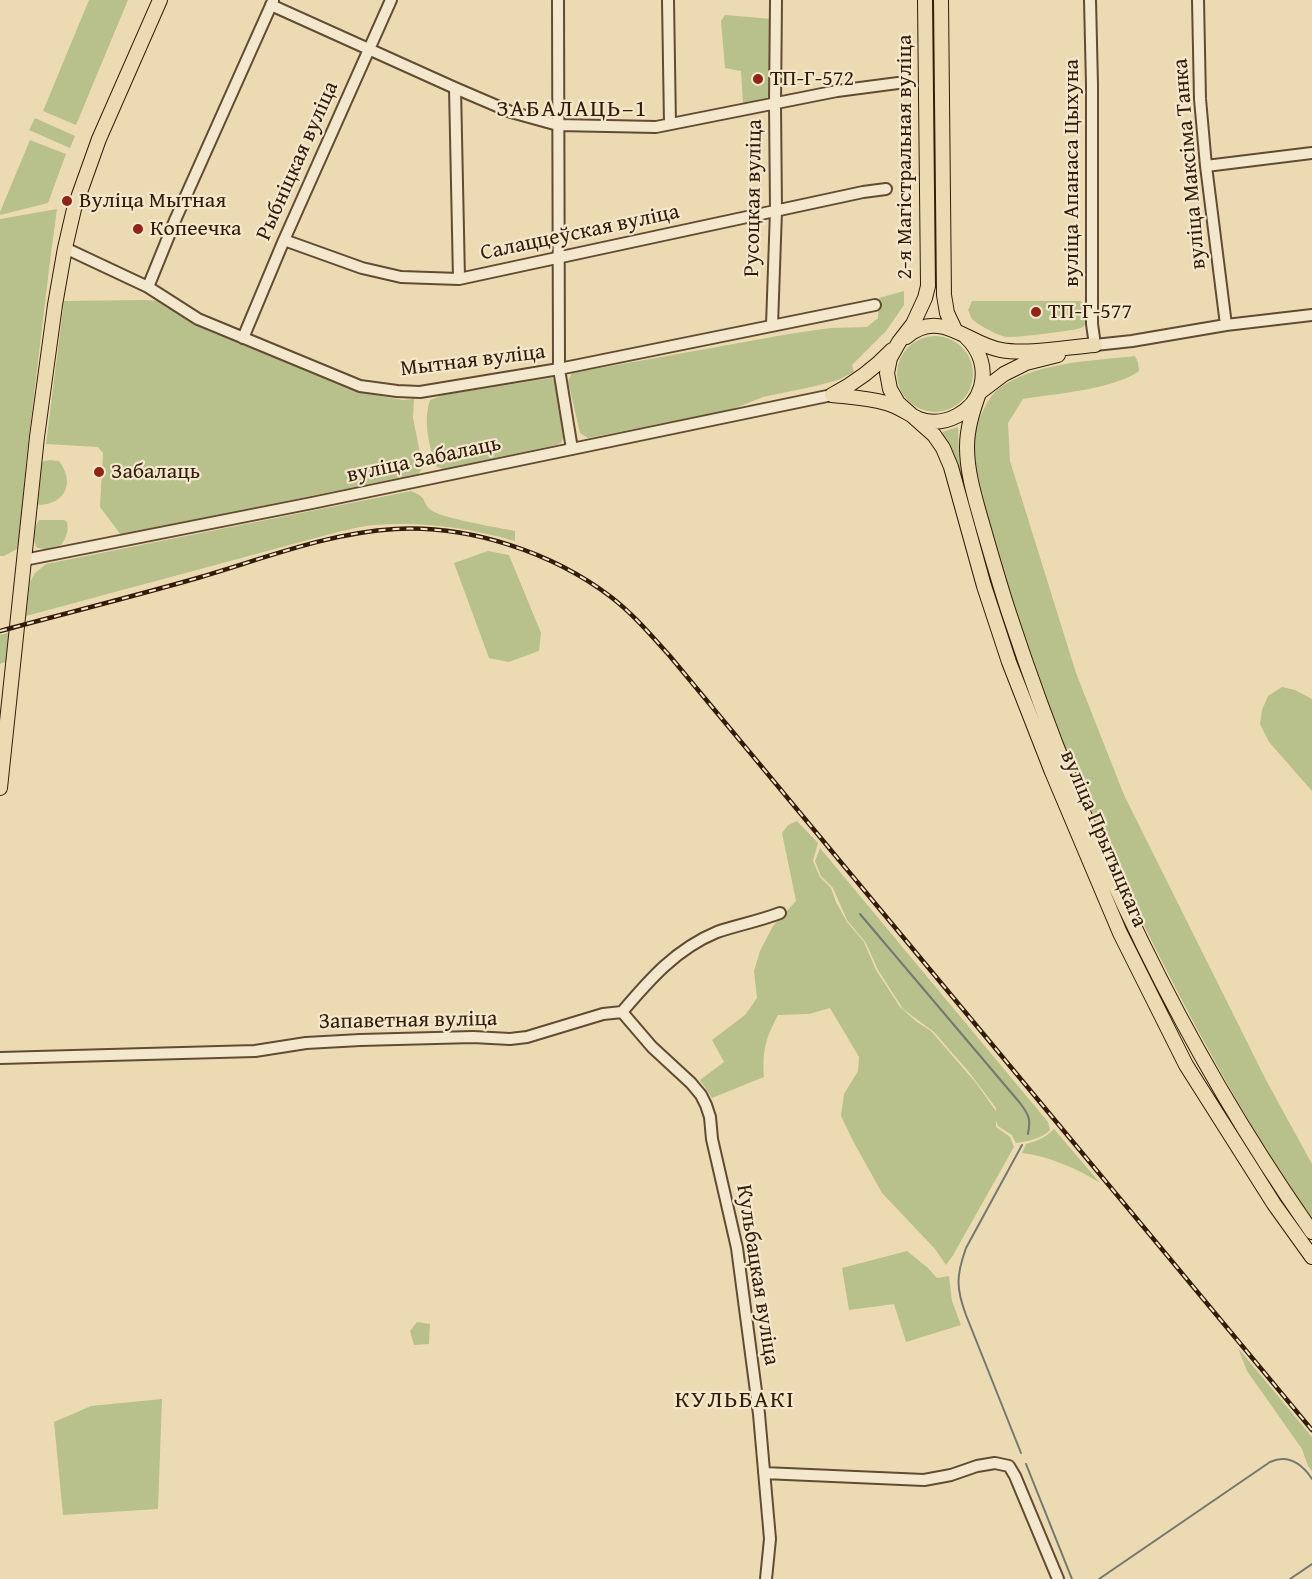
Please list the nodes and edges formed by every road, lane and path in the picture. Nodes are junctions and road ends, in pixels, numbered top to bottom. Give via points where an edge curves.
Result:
1 (160, 0) edge
2 (391, 0) edge
3 (558, 0) edge
4 (668, 0) edge
5 (776, 0) edge
6 (925, 0) edge
7 (941, 0) edge
8 (1089, 0) edge
9 (1198, 0) edge
10 (272, 3) edge
11 (369, 49) junction
12 (898, 83) dead end
13 (455, 88) junction
14 (775, 104) junction
15 (670, 124) junction
16 (558, 125) junction
17 (1312, 153) edge
18 (1206, 166) junction
19 (886, 189) dead end
20 (776, 211) junction
21 (284, 240) junction
22 (65, 248) junction
23 (559, 256) junction
24 (459, 279) junction
25 (148, 287) junction
26 (875, 305) dead end
27 (1312, 315) edge
28 (772, 325) junction
29 (1226, 325) junction
30 (955, 330) junction
31 (243, 338) junction
32 (899, 342) junction
33 (1095, 345) junction
34 (559, 369) junction
35 (980, 393) junction
36 (832, 395) junction
37 (910, 414) junction
38 (572, 449) junction
39 (24, 560) junction
40 (5, 680) edge
41 (0, 788) edge
42 (780, 913) dead end
43 (622, 1012) junction
44 (0, 1058) edge
45 (1312, 1232) edge
46 (1312, 1257) edge
47 (764, 1473) junction
48 (765, 1579) edge
49 (1058, 1579) edge

1 - 22 main road via 99,139 74,209
2 - 11 street, Рыбніцкая вуліца
3 - 16 street
4 - 15 street
5 - 14 street, Русоцкая вуліца
6 - 32 main road, 2-я Магістральная вуліца via 928,286 913,324
7 - 30 main road, 2-я Магістральная вуліца via 944,295
8 - 33 street, вуліца Апанаса Цыхуна
9 - 18 street, вуліца Максіма Танка
10 - 11 street
10 - 25 street
11 - 13 street
11 - 21 street, Рыбніцкая вуліца
12 - 14 street
13 - 16 street
13 - 24 street
14 - 15 street
14 - 20 street, Русоцкая вуліца
15 - 16 street
16 - 23 street
17 - 18 street
18 - 29 street, вуліца Максіма Танка
19 - 20 street, Салаццеўская вуліца
20 - 23 street, Салаццеўская вуліца
20 - 28 street, Русоцкая вуліца
21 - 24 street, Салаццеўская вуліца via 362,268 401,277
21 - 31 street, Рыбніцкая вуліца
22 - 25 street, Мытная вуліца
22 - 39 main road via 45,372
23 - 24 street, Салаццеўская вуліца
23 - 34 street
25 - 31 street, Мытная вуліца via 198,319
26 - 28 street, Мытная вуліца
27 - 29 street
28 - 34 street, Мытная вуліца
29 - 33 street
30 - 32 main road via 931,326 908,334
30 - 33 main road via 1001,350
30 - 35 main road via 977,350 982,363
31 - 34 street, Мытная вуліца via 360,386 397,392 420,392
32 - 36 main road via 854,384
32 - 37 main road via 887,373 898,404
33 - 35 main road via 1026,363
34 - 38 street
35 - 37 main road via 962,414 950,420 922,420
35 - 45 main road, вуліца Прытыцкага via 969,425 968,466 1000,586 1065,767 1133,925 1200,1055
36 - 37 main road via 875,400
36 - 38 street, вуліца Забалаць
37 - 46 main road, вуліца Прытыцкага via 934,435 951,467 1009,662 1120,933 1186,1065
38 - 39 street, вуліца Забалаць
39 - 40 main road
40 - 41 main road
42 - 43 street via 718,932 688,947 655,973
43 - 44 street, Запаветная вуліца via 510,1039 360,1040 255,1051
43 - 47 street, Кульбацкая вуліца via 691,1083 710,1117 737,1248
47 - 48 street, Кульбацкая вуліца via 770,1539
47 - 49 street via 924,1480 995,1463 1009,1466

